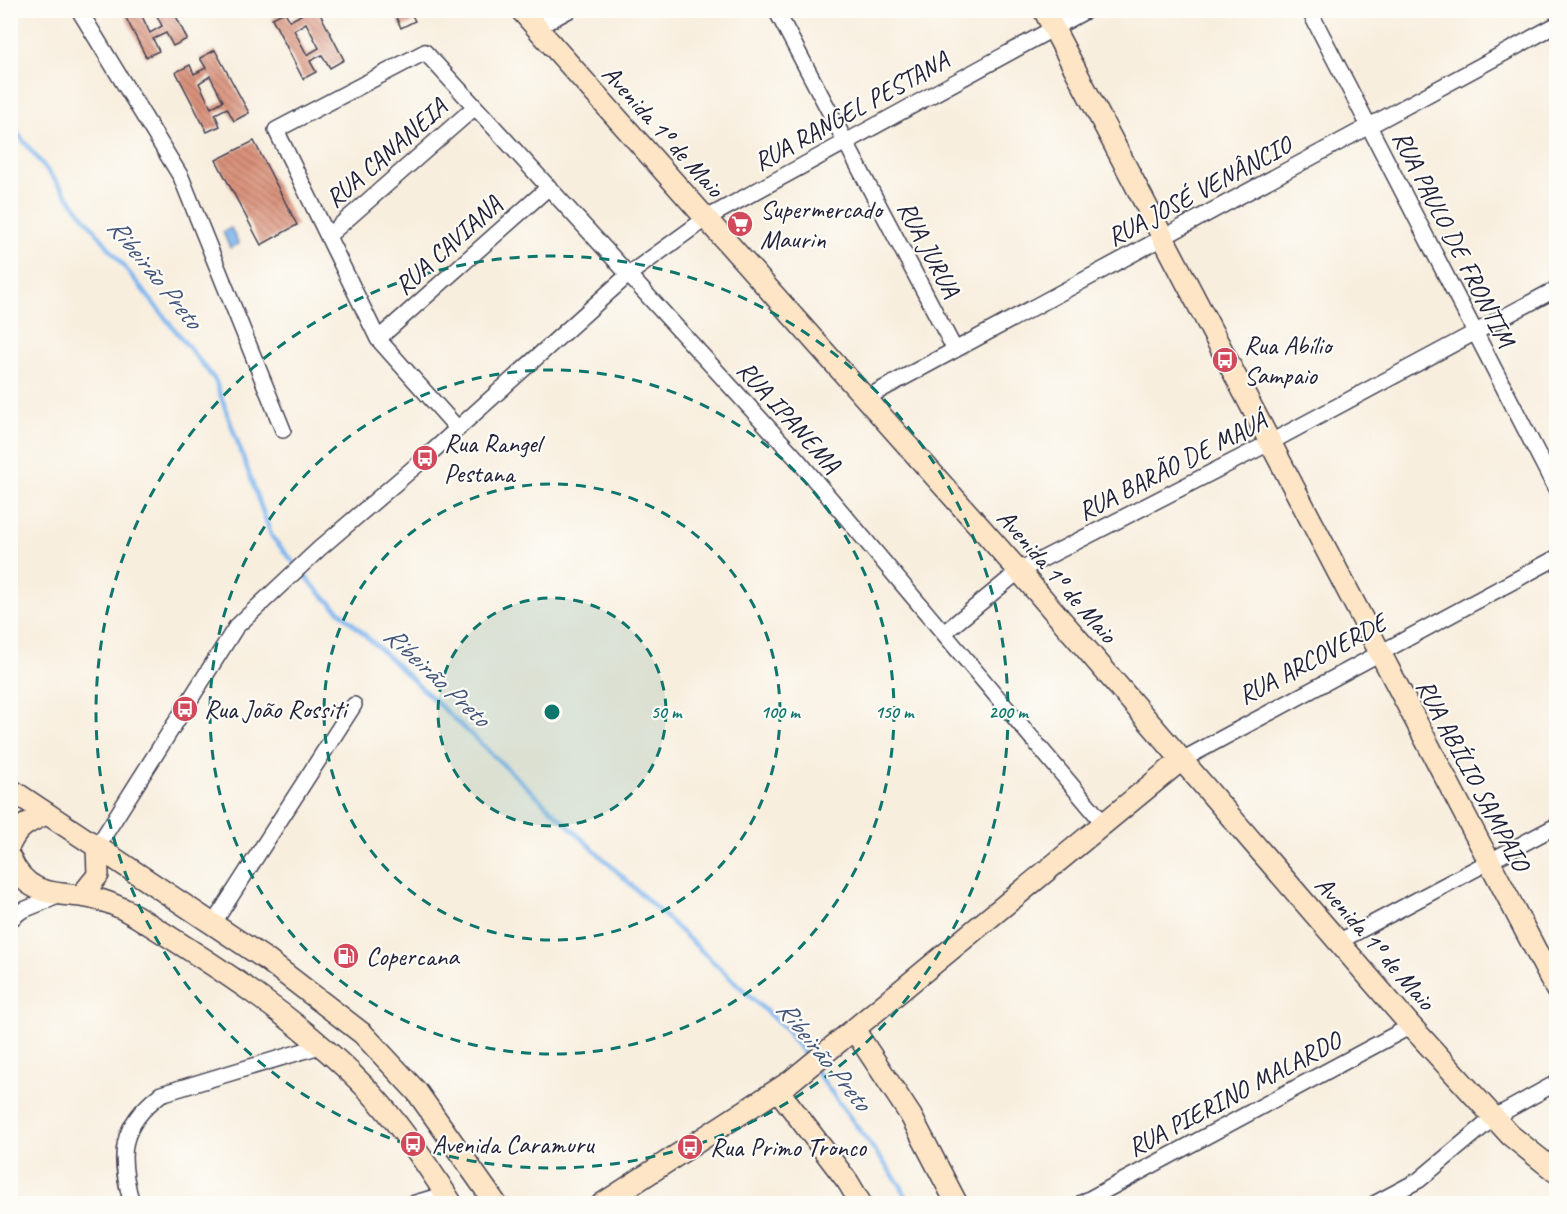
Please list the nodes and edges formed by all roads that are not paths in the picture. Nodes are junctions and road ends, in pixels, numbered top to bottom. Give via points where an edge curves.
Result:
1 (79, 10) edge
2 (521, 10) edge
3 (569, 10) edge
4 (776, 10) edge
5 (1087, 10) edge
6 (1309, 10) edge
7 (1048, 20) edge
8 (1557, 25) edge
9 (536, 28) junction
10 (476, 107) junction
11 (1369, 127) junction
12 (845, 140) junction
13 (549, 187) junction
14 (705, 219) junction
15 (329, 235) junction
16 (1161, 239) junction
17 (628, 275) junction
18 (1557, 289) edge
19 (1475, 333) junction
20 (378, 339) junction
21 (955, 350) junction
22 (864, 399) junction
23 (458, 429) junction
24 (283, 430) dead end
25 (1269, 443) junction
26 (1557, 489) edge
27 (1557, 558) edge
28 (1019, 571) junction
29 (945, 632) junction
30 (1379, 654) junction
31 (354, 705) dead end
32 (1180, 761) junction
33 (10, 789) edge
34 (46, 814) junction
35 (1106, 825) junction
36 (1557, 826) edge
37 (10, 844) edge
38 (97, 847) junction
39 (10, 858) edge
40 (1488, 863) junction
41 (58, 896) junction
42 (81, 896) junction
43 (10, 920) edge
44 (213, 924) junction
45 (1338, 942) junction
46 (1557, 989) edge
47 (1411, 1026) junction
48 (855, 1031) junction
49 (320, 1046) junction
50 (1557, 1083) edge
51 (784, 1086) junction
52 (1493, 1118) junction
53 (1557, 1172) edge
54 (449, 1198) edge
55 (132, 1203) edge
56 (412, 1203) edge
57 (496, 1203) edge
58 (602, 1203) edge
59 (861, 1203) edge
60 (957, 1203) edge
61 (1080, 1203) edge
62 (1374, 1203) edge

1 - 24 street via 181,177
2 - 9 street, Avenida 1º de Maio
3 - 9 street
4 - 12 street, RUA JURUA
5 - 7 street, RUA RANGEL PESTANA
6 - 11 street, RUA PAULO DE FRONTIM
7 - 12 street, RUA RANGEL PESTANA
7 - 16 street, RUA ABÍLIO SAMPAIO
8 - 11 street, RUA JOSÉ VENÂNCIO
9 - 14 street, Avenida 1º de Maio
10 - 13 street, RUA IPANEMA
10 - 15 street, RUA CANANEIA
10 - 15 street, RUA IPANEMA via 425,52 276,130
11 - 16 street, RUA JOSÉ VENÂNCIO
11 - 19 street, RUA PAULO DE FRONTIM
12 - 14 street, RUA RANGEL PESTANA
12 - 21 street, RUA JURUA
13 - 17 street, RUA IPANEMA
13 - 20 street, RUA CAVIANA
14 - 17 street, RUA RANGEL PESTANA
14 - 22 street, Avenida 1º de Maio
15 - 20 street
16 - 21 street, RUA JOSÉ VENÂNCIO
16 - 25 street, RUA ABÍLIO SAMPAIO
17 - 23 street, RUA RANGEL PESTANA
17 - 29 street, RUA IPANEMA via 797,459
18 - 19 street, RUA BARÃO DE MAUÁ
19 - 25 street, RUA BARÃO DE MAUÁ
19 - 26 street, RUA PAULO DE FRONTIM
20 - 23 street
21 - 22 street, RUA JOSÉ VENÂNCIO
22 - 28 street, Avenida 1º de Maio
23 - 38 street, RUA RANGEL PESTANA via 236,627
25 - 28 street, RUA BARÃO DE MAUÁ
25 - 30 street, RUA ABÍLIO SAMPAIO
27 - 30 street, RUA ARCOVERDE
28 - 29 street, RUA BARÃO DE MAUÁ
28 - 32 street, Avenida 1º de Maio
29 - 35 street, RUA IPANEMA
30 - 32 street, RUA ARCOVERDE
30 - 40 street, RUA ABÍLIO SAMPAIO
31 - 44 street
32 - 35 street, RUA ARCOVERDE
32 - 45 street, Avenida 1º de Maio
33 - 34 street
34 - 37 street via 22,826
34 - 38 street
35 - 48 street
36 - 40 street
38 - 42 street via 98,875
38 - 44 street
39 - 41 street via 34,887
40 - 45 street
40 - 46 street, RUA ABÍLIO SAMPAIO
41 - 42 street
41 - 43 street via 21,911
42 - 49 street via 113,904 145,922 234,979
44 - 57 street via 314,994 385,1056 417,1092
45 - 47 street, Avenida 1º de Maio
47 - 52 street, Avenida 1º de Maio
47 - 61 street, RUA PIERINO MALARDO
48 - 51 street
48 - 60 street via 911,1116
49 - 54 street via 368,1090 413,1144
49 - 55 street via 161,1094 143,1107 129,1126 124,1152
50 - 52 street
51 - 58 street
51 - 59 street
52 - 53 street, Avenida 1º de Maio
52 - 62 street via 1419,1180
54 - 56 street

